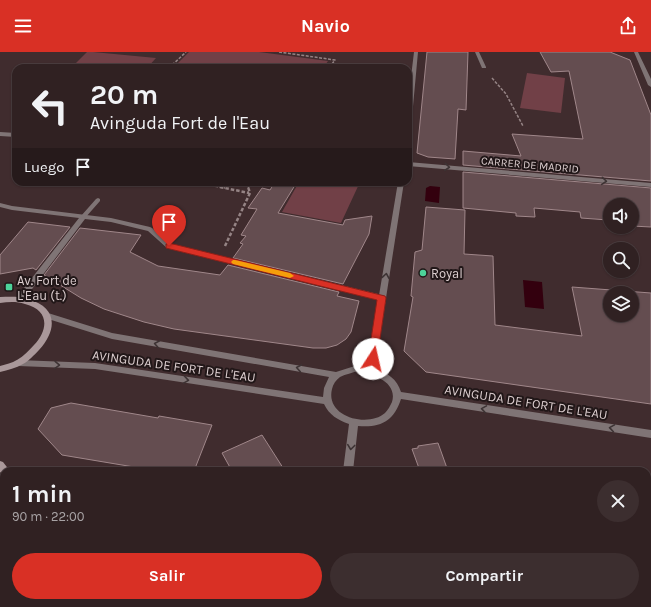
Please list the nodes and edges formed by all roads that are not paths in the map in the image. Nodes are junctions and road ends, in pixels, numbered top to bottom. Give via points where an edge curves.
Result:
1 (416, 52) edge
2 (477, 52) edge
3 (636, 52) edge
4 (484, 66) road end
5 (651, 86) edge
6 (412, 90) edge
7 (0, 134) edge
8 (12, 135) edge
9 (412, 164) edge
10 (651, 185) edge
11 (400, 186) edge
12 (98, 200) dead end
13 (0, 205) edge
14 (83, 217) junction
15 (382, 298) junction
16 (20, 299) junction
17 (0, 300) edge
18 (48, 316) junction
19 (18, 363) junction
20 (0, 369) edge
21 (371, 370) junction
22 (337, 375) junction
23 (397, 395) junction
24 (327, 401) junction
25 (354, 423) junction
26 (651, 434) edge
27 (348, 467) edge

1 - 6 street
2 - 4 street
3 - 5 street
7 - 8 street
9 -> 10 street, CARRER DE MADRID
15 -> 11 street
12 - 14 street
13 - 14 street
14 - 15 street via 150,229 169,246
14 - 16 street
15 - 21 street
16 - 17 street
16 - 18 street via 38,305
18 - 19 street via 46,336 38,347
22 -> 18 street, AVINGUDA DE FORT DE L'EAU via 112,336
19 - 20 street
19 -> 24 street, AVINGUDA DE FORT DE L'EAU via 95,366
21 - 22 street via 358,368
21 - 23 street via 387,378
22 - 24 street via 328,386
23 - 25 street via 394,408 383,419 370,423
26 -> 23 street, AVINGUDA DE FORT DE L'EAU
24 - 25 street via 333,412
25 -> 27 street

